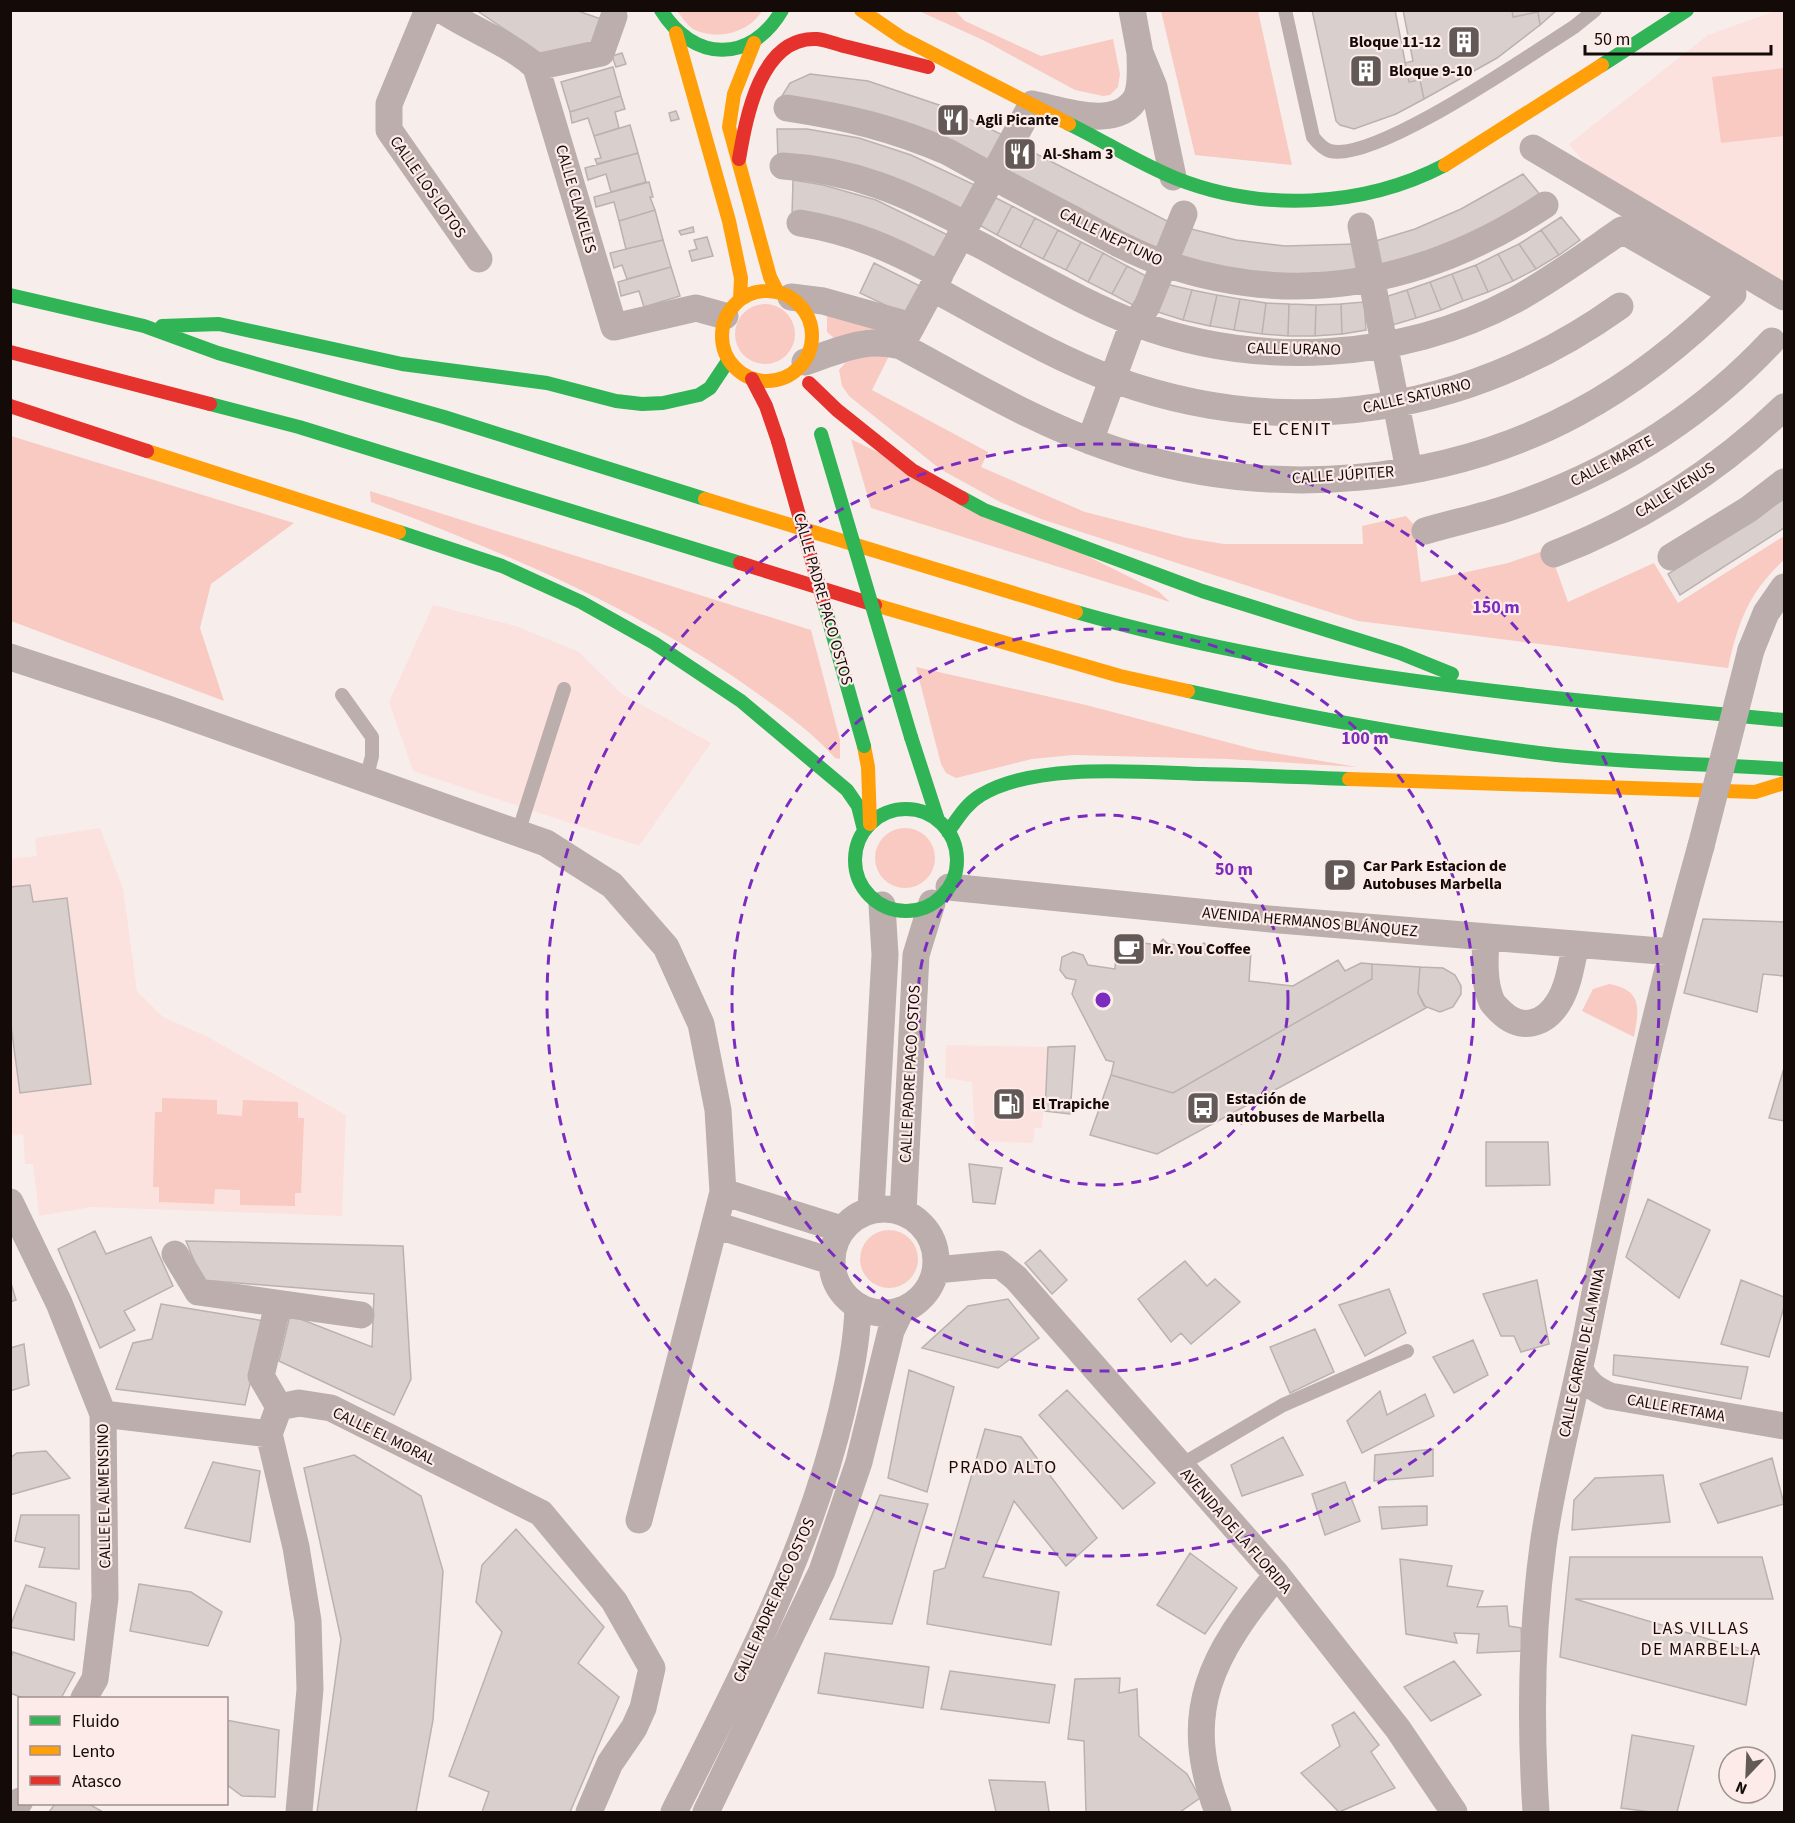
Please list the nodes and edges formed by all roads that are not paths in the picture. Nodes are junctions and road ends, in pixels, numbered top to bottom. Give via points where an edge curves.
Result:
1 (428, 10) edge
2 (442, 10) edge
3 (652, 10) edge
4 (782, 10) edge
5 (861, 10) edge
6 (1132, 10) edge
7 (1285, 10) edge
8 (1595, 10) edge
9 (1687, 10) edge
10 (663, 14) edge
11 (614, 16) dead end
12 (1642, 20) dead end
13 (786, 27) dead end
14 (768, 32) junction
15 (867, 32) dead end
16 (676, 33) junction
17 (902, 38) junction
18 (754, 43) junction
19 (1140, 53) junction
20 (1608, 63) junction
21 (536, 66) junction
22 (997, 86) junction
23 (1032, 104) junction
24 (787, 108) dead end
25 (1533, 148) dead end
26 (739, 159) junction
27 (783, 166) dead end
28 (992, 177) junction
29 (1173, 177) junction
30 (1545, 205) dead end
31 (1184, 214) dead end
32 (800, 223) dead end
33 (1361, 226) dead end
34 (963, 230) junction
35 (1622, 230) joint
36 (479, 259) dead end
37 (1163, 263) junction
38 (1372, 279) junction
39 (936, 281) junction
40 (784, 294) junction
41 (10, 295) edge
42 (1785, 297) edge
43 (1620, 306) dead end
44 (733, 308) junction
45 (1136, 323) junction
46 (144, 326) junction
47 (907, 336) junction
48 (1772, 341) dead end
49 (1385, 345) junction
50 (10, 352) edge
51 (728, 361) junction
52 (807, 372) junction
53 (752, 379) junction
54 (1113, 379) junction
55 (1395, 405) junction
56 (10, 406) edge
57 (1785, 407) edge
58 (1090, 441) junction
59 (1409, 470) junction
60 (1785, 482) edge
61 (1425, 531) dead end
62 (1554, 554) dead end
63 (1671, 557) dead end
64 (1785, 587) edge
65 (10, 657) edge
66 (564, 689) dead end
67 (342, 694) dead end
68 (1504, 694) junction
69 (1785, 720) edge
70 (1785, 769) edge
71 (366, 780) junction
72 (1785, 783) edge
73 (938, 820) junction
74 (867, 827) junction
75 (948, 832) junction
76 (518, 833) junction
77 (941, 895) junction
78 (882, 905) junction
79 (1486, 938) junction
80 (1576, 945) junction
81 (1671, 952) junction
82 (723, 1192) junction
83 (10, 1202) edge
84 (871, 1209) junction
85 (903, 1212) junction
86 (715, 1225) junction
87 (841, 1229) junction
88 (175, 1254) dead end
89 (831, 1261) junction
90 (936, 1270) junction
91 (278, 1304) junction
92 (858, 1307) junction
93 (901, 1310) junction
94 (361, 1315) dead end
95 (1407, 1351) dead end
96 (1580, 1369) junction
97 (279, 1407) junction
98 (104, 1414) junction
99 (1785, 1426) edge
100 (269, 1434) junction
101 (1179, 1466) junction
102 (639, 1520) dead end
103 (1277, 1575) junction
104 (85, 1697) edge
105 (298, 1812) edge
106 (589, 1812) edge
107 (674, 1812) edge
108 (706, 1812) edge
109 (1218, 1812) edge
110 (1454, 1812) edge
111 (1536, 1812) edge

1 - 36 street, CALLE LOS LOTOS via 389,104 389,130
2 - 21 street
3 - 10 main road
4 - 14 main road
5 - 17 main road
6 - 19 street
7 - 8 lane via 1313,136 1330,151 1384,140 1414,126
9 - 20 main road
10 - 16 main road
11 - 21 street via 601,53
12 - 20 main road
13 - 14 main road
14 - 18 main road
15 - 17 main road
16 - 18 main road via 691,44 712,51 734,50
16 - 44 main road via 729,221 741,278
17 - 22 main road
18 - 26 main road via 729,113
19 - 23 street via 1137,95 1122,111 1097,116
19 - 29 street via 1155,87
20 - 29 main road via 1474,149 1441,168 1396,186 1344,197 1256,197 1195,186
21 - 44 street, CALLE CLAVELES via 614,327 696,308
22 - 23 main road
22 - 26 main road via 836,42 805,39 778,56 755,88
23 - 28 street
23 - 29 main road
24 - 28 street, CALLE NEPTUNO via 883,126 948,153
25 - 42 street
26 - 40 main road via 770,277
27 - 34 street, CALLE URANO via 874,182 916,199
28 - 34 street
28 - 37 street, CALLE NEPTUNO
30 - 38 street, CALLE NEPTUNO via 1460,253
31 - 37 street
32 - 39 street, CALLE SATURNO via 866,238
33 - 38 street
34 - 39 street
34 - 45 street, CALLE URANO
35 - 49 street, CALLE URANO via 1568,269 1514,300 1440,331
35 - 59 street, CALLE JÚPITER via 1733,294 1647,369 1577,413 1483,451
37 - 38 street, CALLE NEPTUNO via 1203,274 1278,285 1314,286
37 - 45 street via 1147,306
38 - 49 street
39 - 47 street
39 - 54 street, CALLE SATURNO via 1068,360
40 - 44 main road via 762,290
40 - 47 street via 823,301
40 - 52 main road via 802,306 810,319 813,334
41 - 46 main road
43 - 55 street, CALLE SATURNO via 1529,362 1483,381
44 - 51 main road via 721,331
45 - 49 street, CALLE URANO via 1208,343 1266,351 1328,351
45 - 54 street
46 - 51 main road via 219,324 402,364 547,383 642,404 699,395 711,388
46 - 68 main road via 218,353 444,417 968,581 1139,630 1299,664
47 - 52 street, CALLE JÚPITER via 864,342
47 - 58 street, CALLE JÚPITER via 1001,399
48 - 61 street, CALLE MARTE via 1748,368 1691,415 1617,461 1508,508
49 - 55 street
50 - 70 main road via 299,427 954,630 1120,676 1426,738 1559,755
51 - 53 main road
52 - 53 main road via 767,382
52 - 68 main road via 837,410 903,463 984,510 1105,557 1298,623 1400,653
52 - 73 main road, bridge via 910,737
53 - 74 main road, CALLE PADRE PACO OSTOS, bridge via 778,441 864,746 868,767
54 - 55 street, CALLE SATURNO via 1198,403 1276,413 1354,411
54 - 58 street
55 - 59 street
56 - 74 main road via 481,559 581,602 654,643 741,701 847,790
57 - 62 street, CALLE VENUS via 1736,450 1660,501 1598,537
58 - 59 street, CALLE JÚPITER via 1168,464 1252,478 1326,479
60 - 63 street
64 - 81 street, CALLE CARRIL DE LA MINA, bridge via 1766,613 1750,651
65 - 71 street
66 - 76 lane
67 - 71 lane via 372,737
68 - 69 main road
71 - 76 street
72 - 75 main road via 1755,792 1122,771 1040,775 987,792 968,805
73 - 74 main road via 908,809 891,811
73 - 75 main road
74 - 78 main road via 856,845 856,871 868,894
75 - 77 main road via 955,847 956,863
76 - 82 street via 546,843 612,885 666,947 701,1024 718,1110
77 - 78 main road via 916,910
77 - 79 street, AVENIDA HERMANOS BLÁNQUEZ
77 - 85 street, CALLE PADRE PACO OSTOS via 916,955
78 - 84 street, CALLE PADRE PACO OSTOS via 885,955
79 - 80 street, AVENIDA HERMANOS BLÁNQUEZ
79 - 80 street via 1484,969 1492,1003 1522,1025 1534,1024 1558,1002
80 - 81 street, AVENIDA HERMANOS BLÁNQUEZ
81 - 96 street, CALLE CARRIL DE LA MINA via 1614,1196
82 - 86 street
82 - 87 street
83 - 98 street, CALLE EL ALMENSINO via 59,1303
84 - 85 street
84 - 87 street
85 - 90 street via 921,1224 933,1242
86 - 89 street
86 - 102 street
87 - 89 street
88 - 91 street via 198,1292
89 - 92 street via 838,1287
90 - 93 street via 917,1302
90 - 101 street, AVENIDA DE LA FLORIDA via 999,1264 1024,1287
91 - 94 street
91 - 97 street via 261,1376
92 - 93 street via 879,1313
92 - 107 street, CALLE PADRE PACO OSTOS via 858,1335 837,1432 809,1522 770,1613
93 - 108 street, CALLE PADRE PACO OSTOS via 891,1331 859,1462 822,1570
95 - 101 lane via 1282,1405
96 - 99 street, CALLE RETAMA via 1598,1391 1610,1396
96 - 111 street, CALLE CARRIL DE LA MINA via 1548,1515 1536,1606 1531,1707
97 - 100 street
97 - 106 street, CALLE EL MORAL via 298,1403 331,1408 541,1513 614,1600 652,1668 643,1708 610,1764
98 - 100 street
98 - 104 street, CALLE EL ALMENSINO via 105,1598 95,1679
100 - 105 street via 296,1547 308,1621 310,1689
101 - 103 street, AVENIDA DE LA FLORIDA
103 - 109 street via 1232,1633 1205,1696 1201,1714 1203,1766
103 - 110 street, AVENIDA DE LA FLORIDA via 1398,1729

